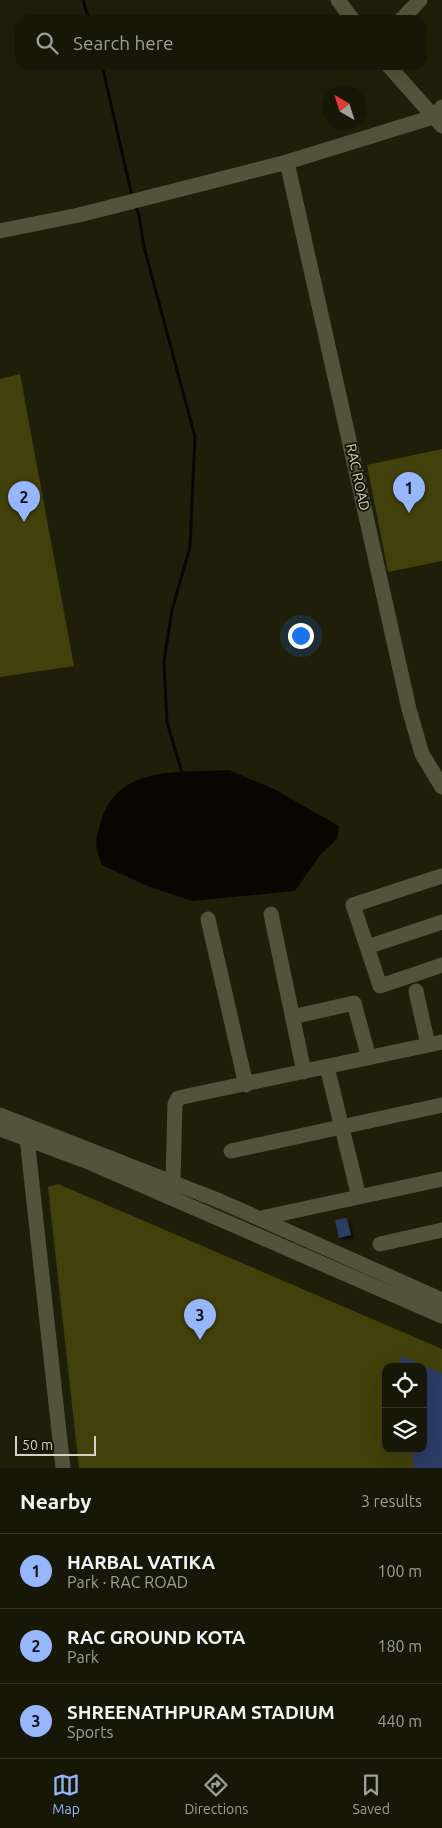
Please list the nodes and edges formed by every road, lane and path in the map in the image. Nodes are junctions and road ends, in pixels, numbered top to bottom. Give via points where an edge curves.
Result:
1 (338, 0) edge
2 (420, 0) edge
3 (348, 15) edge
4 (405, 15) edge
5 (393, 70) edge
6 (439, 117) edge
7 (287, 162) junction
8 (0, 231) edge
9 (440, 780) edge
10 (442, 876) edge
11 (271, 914) dead end
12 (208, 919) dead end
13 (442, 922) edge
14 (367, 948) junction
15 (442, 965) edge
16 (416, 992) dead end
17 (292, 1017) junction
18 (435, 1044) edge
19 (368, 1058) junction
20 (327, 1067) junction
21 (304, 1072) junction
22 (246, 1085) junction
23 (442, 1105) edge
24 (0, 1115) edge
25 (342, 1127) junction
26 (0, 1128) edge
27 (27, 1138) junction
28 (230, 1151) dead end
29 (442, 1179) edge
30 (173, 1181) junction
31 (359, 1198) junction
32 (261, 1218) junction
33 (442, 1230) edge
34 (380, 1244) dead end
35 (438, 1295) edge
36 (442, 1316) edge
37 (63, 1468) edge

1 - 3 street
2 - 4 street
5 - 6 street
6 - 7 street
7 - 8 street via 92,212
7 - 9 street, RAC ROAD via 409,709 422,754
10 - 14 street via 354,905
11 - 17 street
12 - 22 street
13 - 14 street
14 - 15 street via 380,986
16 - 18 street
17 - 19 street via 354,1003
17 - 21 street
18 - 19 street
19 - 20 street
20 - 21 street
20 - 25 street
21 - 22 street
22 - 30 street via 201,1092 176,1100
23 - 25 street
24 - 30 street
25 - 28 street
25 - 31 street
26 - 27 street
27 - 36 street via 226,1220
27 - 37 street
29 - 31 street
30 - 32 street
31 - 32 street
32 - 35 street
33 - 34 street

